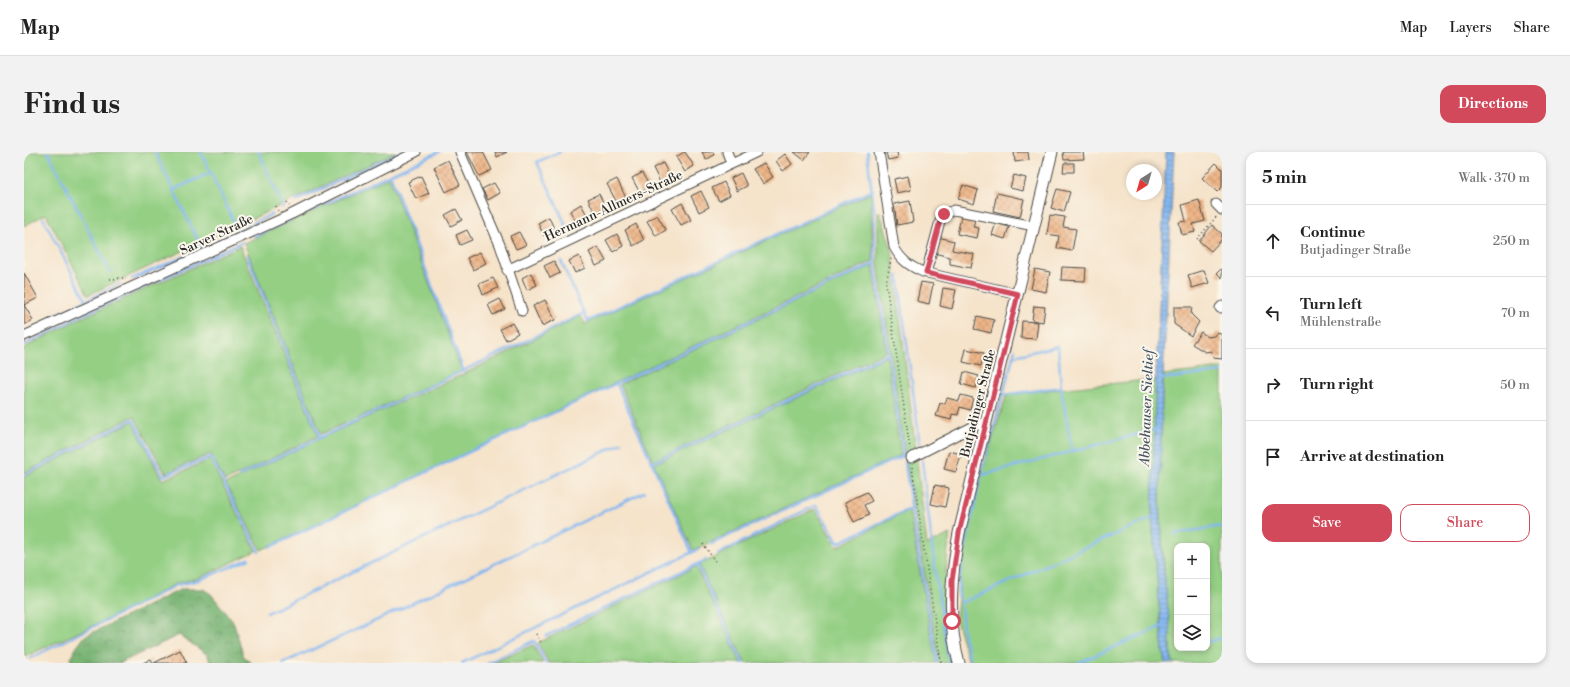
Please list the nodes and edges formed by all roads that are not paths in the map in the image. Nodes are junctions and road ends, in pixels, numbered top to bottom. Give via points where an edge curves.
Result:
1 (460, 152) edge
2 (727, 152) edge
3 (757, 152) edge
4 (879, 152) edge
5 (1052, 152) edge
6 (411, 153) edge
7 (731, 163) junction
8 (1034, 226) junction
9 (507, 270) junction
10 (926, 273) junction
11 (1018, 294) junction
12 (522, 311) dead end
13 (24, 336) edge
14 (986, 424) junction
15 (911, 458) road end
16 (959, 663) edge

1 - 9 street via 500,245
2 - 7 street
3 - 7 street, Hermann-Allmers-Straße
4 - 10 street via 894,247 897,254 912,267
5 - 8 main road, Butjadinger Straße
6 - 13 street, Sarver Straße via 292,214
7 - 9 street, Hermann-Allmers-Straße
8 - 10 street via 954,210 944,214
8 - 11 main road, Butjadinger Straße
9 - 12 street
10 - 11 street
11 - 14 main road, Butjadinger Straße
14 - 15 street via 976,425
14 - 16 main road, Butjadinger Straße via 954,561 952,621

